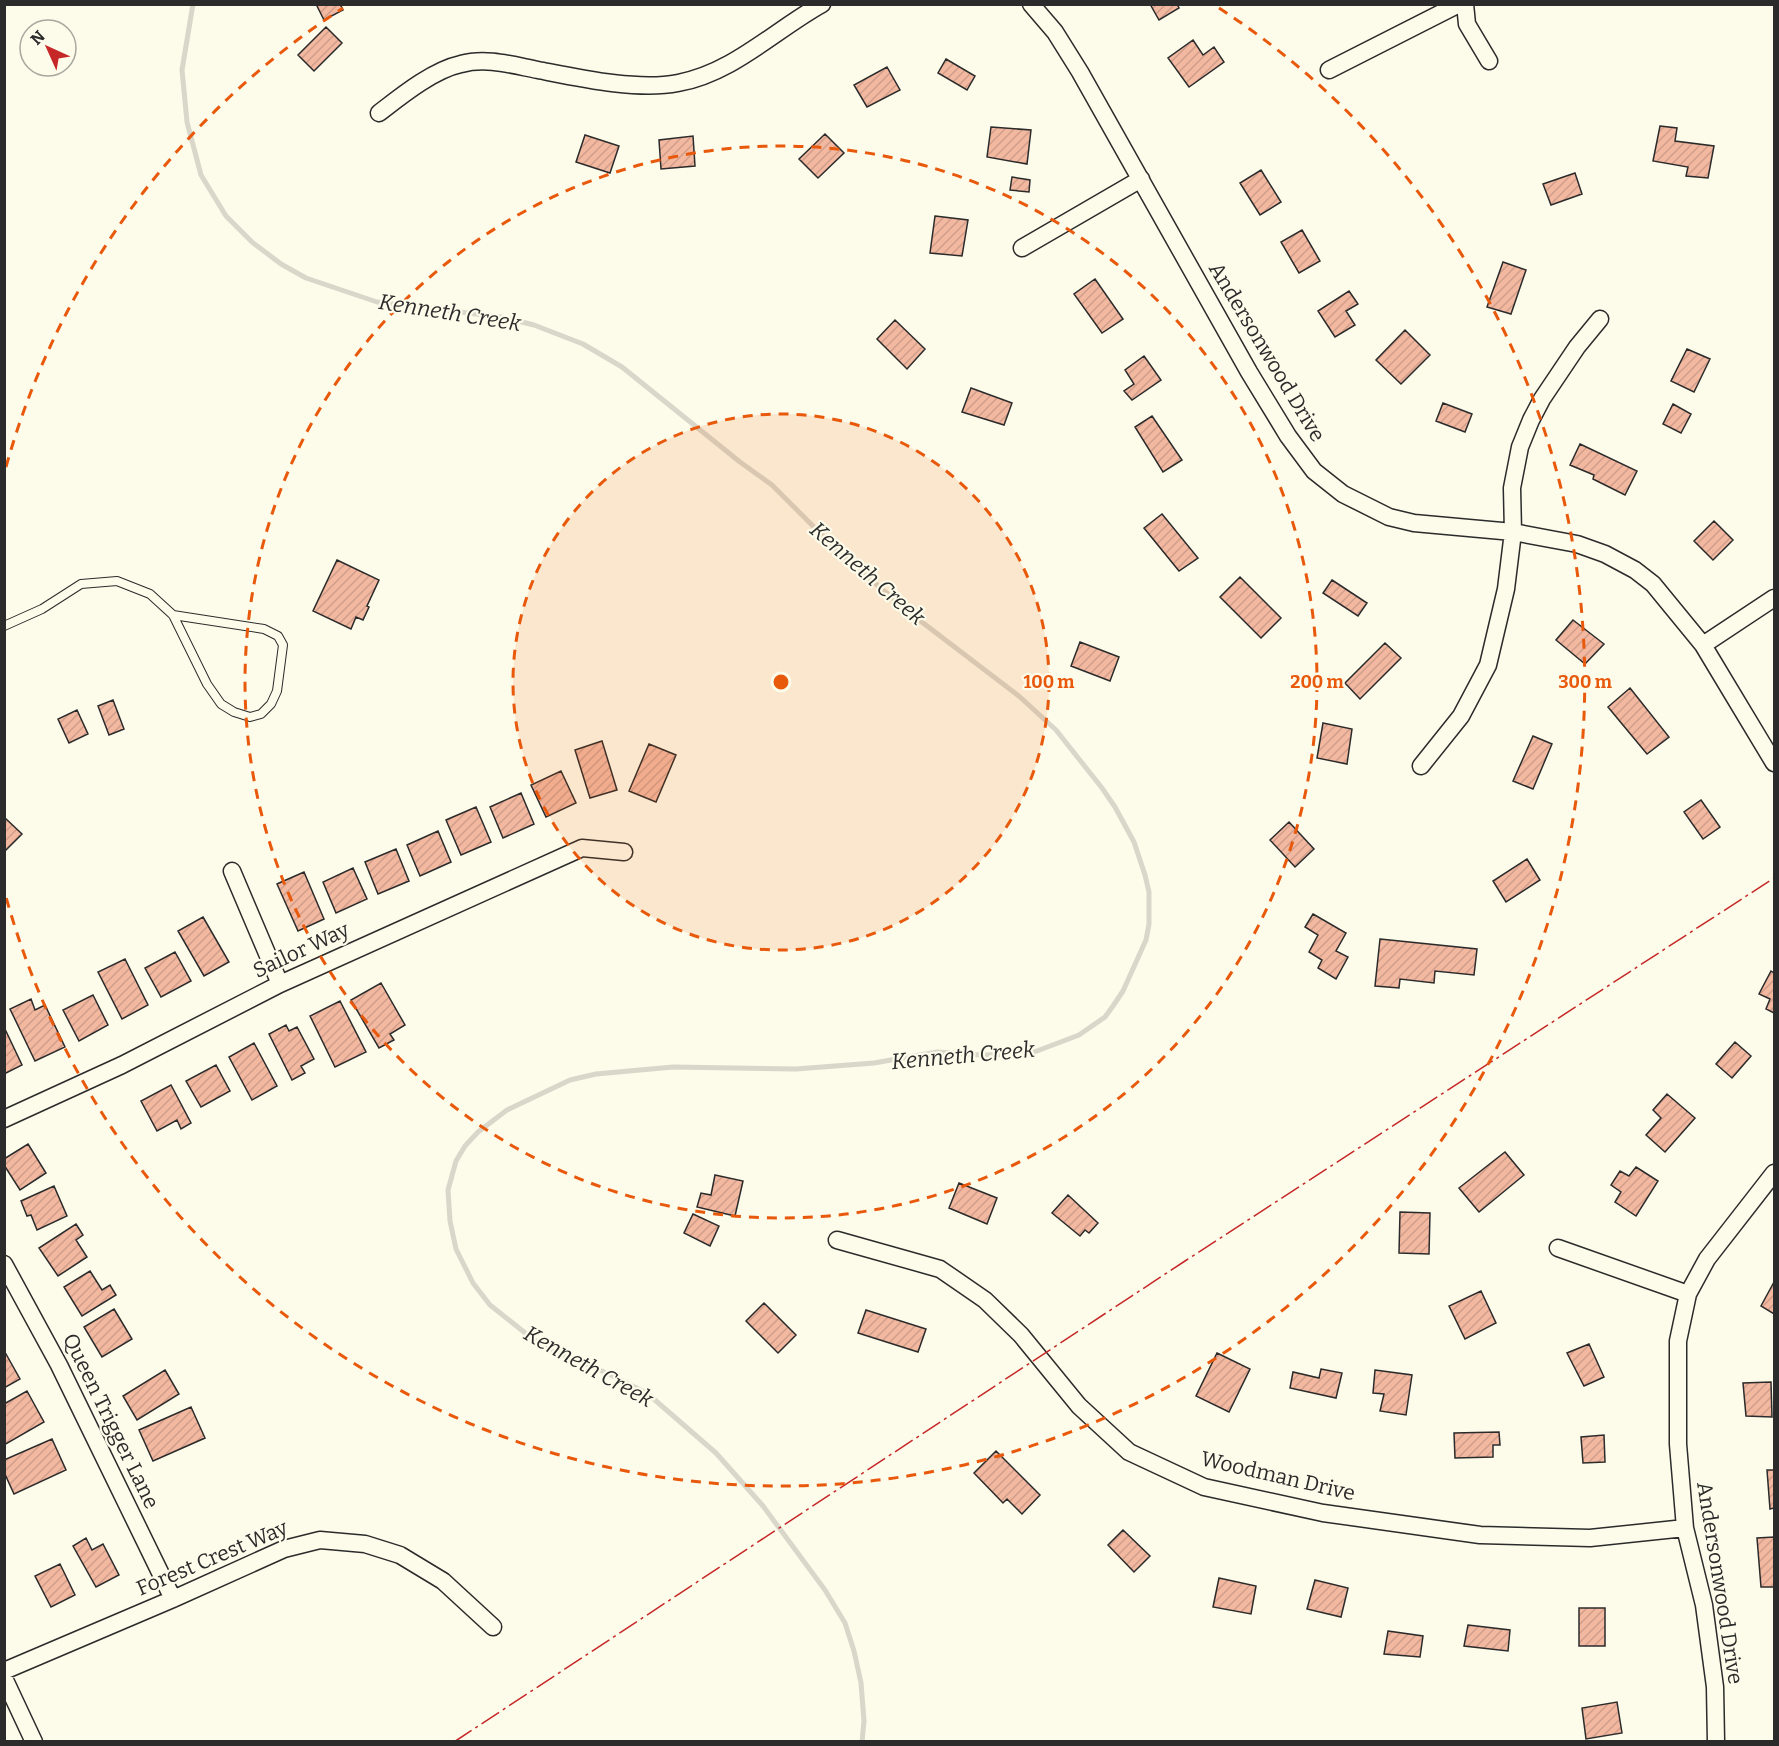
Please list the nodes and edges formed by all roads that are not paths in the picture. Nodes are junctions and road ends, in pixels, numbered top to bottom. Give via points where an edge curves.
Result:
1 (822, 4) edge
2 (1031, 4) edge
3 (1459, 4) edge
4 (1465, 4) edge
5 (1489, 62) dead end
6 (1329, 70) dead end
7 (379, 113) dead end
8 (1141, 179) junction
9 (1022, 248) dead end
10 (1600, 319) dead end
11 (1513, 532) junction
12 (1774, 598) edge
13 (173, 615) junction
14 (4, 626) edge
15 (1703, 645) junction
16 (1774, 763) edge
17 (1421, 766) dead end
18 (624, 852) dead end
19 (232, 871) dead end
20 (280, 984) junction
21 (4, 1119) edge
22 (1774, 1173) edge
23 (837, 1240) dead end
24 (1558, 1248) dead end
25 (4, 1264) edge
26 (1688, 1294) junction
27 (1685, 1528) junction
28 (173, 1599) junction
29 (493, 1627) dead end
30 (4, 1671) edge
31 (4, 1678) edge
32 (34, 1742) edge
33 (1716, 1742) edge

1 - 7 street via 733,62 678,83 609,82 495,61 472,62 454,66 413,87
2 - 8 street, Andersonwood Drive via 1055,32
3 - 6 street
4 - 5 street via 1467,24
8 - 9 street
8 - 11 street, Andersonwood Drive via 1249,372 1314,471 1343,494 1389,517
10 - 11 street via 1559,373 1527,429 1512,488
11 - 15 street, Andersonwood Drive via 1577,544 1635,570 1653,584
11 - 17 street via 1506,589 1488,665 1461,716
12 - 15 street
13 - 13 lane via 221,704 250,717 261,714 277,691 283,645 278,636 264,629
13 - 14 lane via 150,594 117,581 81,584 42,609
15 - 16 street, Andersonwood Drive
18 - 20 street, Sailor Way via 582,848
19 - 20 street
20 - 21 street, Sailor Way via 122,1065
22 - 26 street, Andersonwood Drive via 1707,1259
23 - 27 street, Woodman Drive via 940,1269 985,1300 1014,1328 1078,1406 1129,1452 1204,1487 1323,1513 1480,1535 1590,1538
24 - 26 street
25 - 28 street, Queen Trigger Lane via 59,1365
26 - 27 street, Andersonwood Drive via 1678,1341 1677,1387
27 - 33 street, Andersonwood Drive via 1704,1605 1715,1687
28 - 29 street, Forest Crest Way via 284,1549 320,1540 343,1542 400,1555 443,1581
28 - 30 street, Forest Crest Way
31 - 32 street

